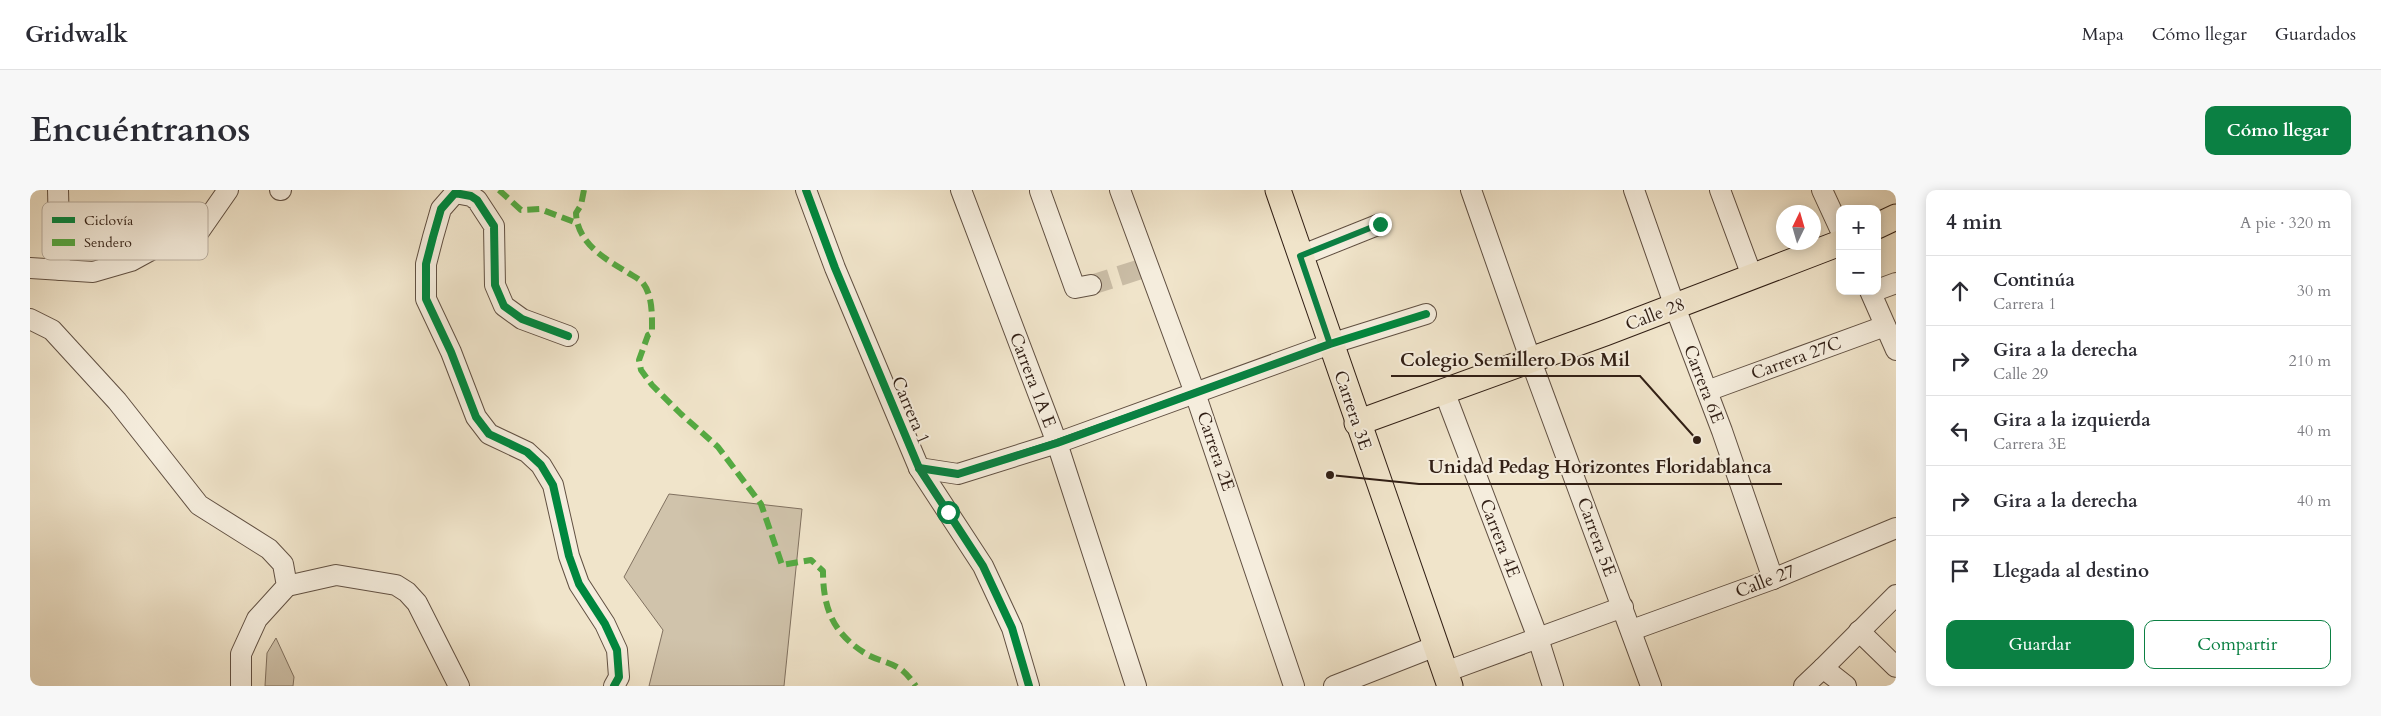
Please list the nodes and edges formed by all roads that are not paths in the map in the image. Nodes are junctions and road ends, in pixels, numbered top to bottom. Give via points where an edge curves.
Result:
1 (228, 190) edge
2 (806, 190) edge
3 (961, 190) edge
4 (1120, 190) edge
5 (1278, 190) edge
6 (1472, 190) edge
7 (1634, 190) edge
8 (1720, 190) edge
9 (1822, 190) edge
10 (1040, 191) dead end
11 (1896, 217) edge
12 (208, 219) edge
13 (1836, 220) edge
14 (1380, 224) dead end
15 (1881, 224) edge
16 (1836, 244) edge
17 (1300, 256) junction
18 (60, 260) edge
19 (134, 260) edge
20 (30, 268) edge
21 (60, 270) junction
22 (1752, 276) junction
23 (1896, 283) edge
24 (1091, 285) tunnel mouth
25 (1881, 288) edge
26 (1874, 295) edge
27 (1675, 307) junction
28 (1426, 314) dead end
29 (30, 319) edge
30 (1885, 326) junction
31 (568, 336) dead end
32 (1330, 344) junction
33 (1896, 350) edge
34 (1531, 361) junction
35 (1444, 391) junction
36 (1707, 391) junction
37 (1196, 393) junction
38 (1357, 423) junction
39 (1057, 442) junction
40 (919, 468) junction
41 (1896, 528) edge
42 (284, 564) junction
43 (336, 574) junction
44 (1773, 578) junction
45 (287, 586) junction
46 (1896, 595) edge
47 (1623, 607) junction
48 (1632, 630) junction
49 (1859, 631) junction
50 (1538, 638) junction
51 (1436, 646) junction
52 (1896, 667) edge
53 (1823, 668) junction
54 (1447, 679) edge
55 (241, 686) edge
56 (459, 686) edge
57 (614, 686) edge
58 (1029, 686) edge
59 (1136, 686) edge
60 (1294, 686) edge
61 (1334, 686) edge
62 (1553, 686) edge
63 (1651, 686) edge
64 (1804, 686) edge
65 (1846, 686) edge

1 - 12 street
2 - 40 street, Carrera 1
3 - 39 street, Carrera 1A E
4 - 37 street, Carrera 2E via 1145,268
5 - 17 main road, Carrera 3E
6 - 34 street, Carrera 5E
7 - 27 street, Carrera 6E
8 - 22 street
9 - 13 street
10 - 24 street via 1075,288
11 - 15 main road
14 - 17 street
16 - 22 main road, Calle 28
17 - 32 main road, Carrera 3E
18 - 21 street
19 - 21 street via 93,272
20 - 21 street
22 - 27 main road, Calle 28
23 - 25 street
26 - 30 street
27 - 34 main road, Calle 28
27 - 36 street, Carrera 6E
28 - 32 street
29 - 42 street via 59,337 117,401 199,505 269,549
30 - 33 street
30 - 36 street, Carrera 27C
31 - 57 street via 522,319 504,306 495,285 494,226 477,200 455,193 441,209 433,237 426,264 426,298 476,417 489,434 527,452 553,485 569,556 579,584 605,624 617,650 619,677
32 - 37 street
32 - 38 main road, Carrera 3E
34 - 35 main road, Calle 28
34 - 47 street, Carrera 5E
35 - 38 main road, Calle 28
35 - 50 street, Carrera 4E
36 - 44 street, Carrera 6E
37 - 39 street
37 - 60 street, Carrera 2E
38 - 51 main road, Carrera 3E
39 - 40 street via 958,474
39 - 59 street, Carrera 1A E
40 - 58 street, Carrera 1 via 983,566 1012,628
41 - 44 street, Calle 27
42 - 43 street
42 - 45 street
43 - 45 street
43 - 56 street via 396,585 407,592 417,603
44 - 48 street, Calle 27
45 - 55 street via 257,619 241,654
46 - 49 street
47 - 48 street, Carrera 5E
47 - 50 street
48 - 63 street, Carrera 5E
49 - 52 street
49 - 53 street
50 - 54 street
50 - 62 street, Carrera 4E
51 - 54 main road, Carrera 3E
51 - 61 street
53 - 64 street
53 - 65 street

